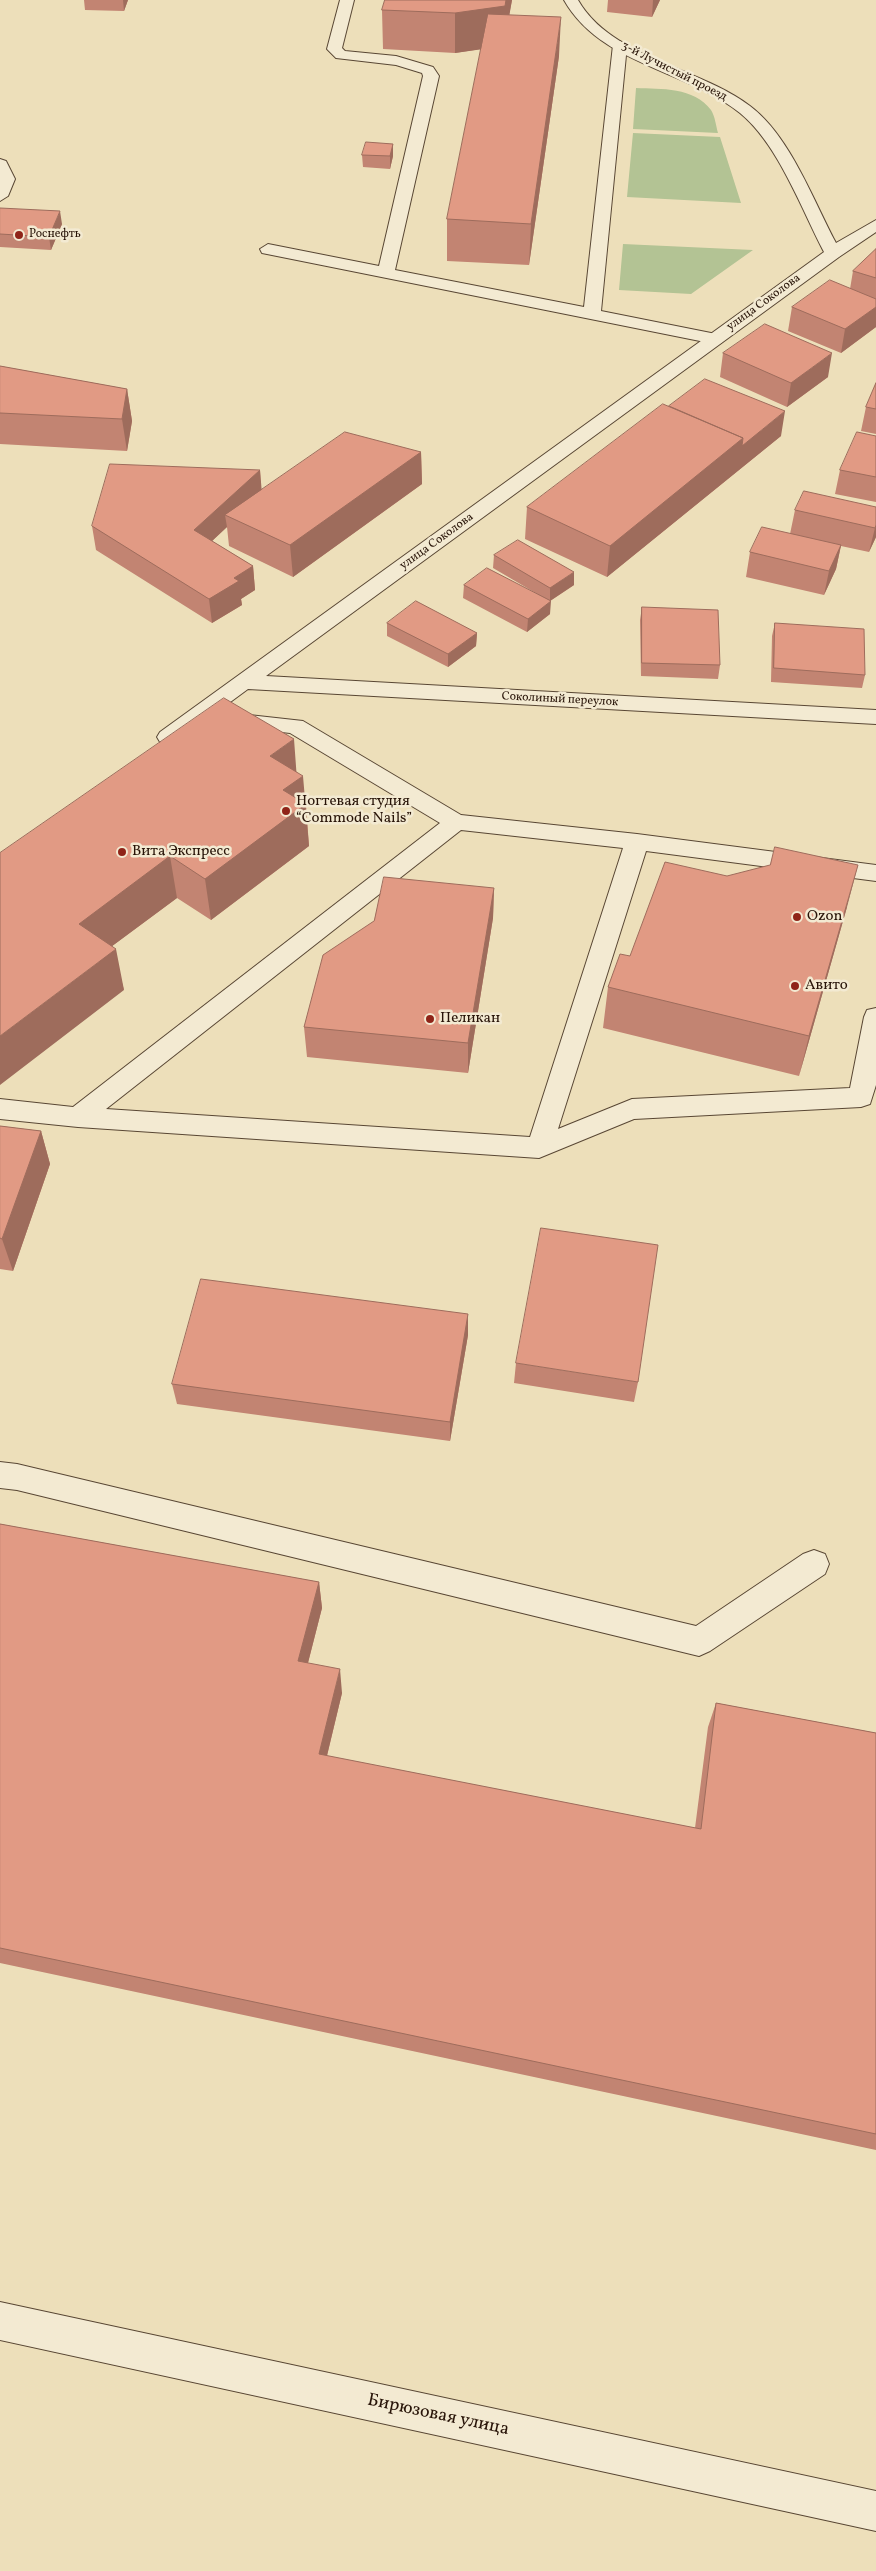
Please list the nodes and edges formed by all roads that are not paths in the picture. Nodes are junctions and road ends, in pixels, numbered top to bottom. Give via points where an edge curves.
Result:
1 (347, 0) edge
2 (571, 0) edge
3 (620, 45) junction
4 (0, 164) edge
5 (0, 196) edge
6 (876, 225) edge
7 (268, 249) dead end
8 (833, 253) junction
9 (386, 273) junction
10 (592, 314) junction
11 (715, 339) junction
12 (244, 682) junction
13 (196, 717) junction
14 (876, 717) edge
15 (157, 746) edge
16 (456, 822) junction
17 (637, 842) junction
18 (876, 874) edge
19 (876, 1017) edge
20 (869, 1098) edge
21 (0, 1109) edge
22 (78, 1118) junction
23 (539, 1148) junction
24 (0, 1475) edge
25 (814, 1564) dead end
26 (0, 2321) edge
27 (876, 2511) edge

1 - 9 street via 334,49 341,55 419,65 431,76
2 - 3 street, 3-й Лучистый проезд via 585,21
3 - 8 street, 3-й Лучистый проезд via 656,65 708,87 746,111 773,140
3 - 10 street
4 - 5 street via 7,179
6 - 8 street, улица Соколова
7 - 9 street
8 - 11 street, улица Соколова
9 - 10 street
10 - 11 street
11 - 12 street, улица Соколова
12 - 13 street, улица Соколова
12 - 14 street, Соколиный переулок
13 - 15 street, улица Соколова
13 - 16 street via 295,726
16 - 17 street
16 - 22 street
17 - 18 street
17 - 23 street
19 - 20 street
20 - 23 street via 632,1109
21 - 22 street
22 - 23 street
24 - 25 street via 699,1641
26 - 27 street, Бирюзовая улица

